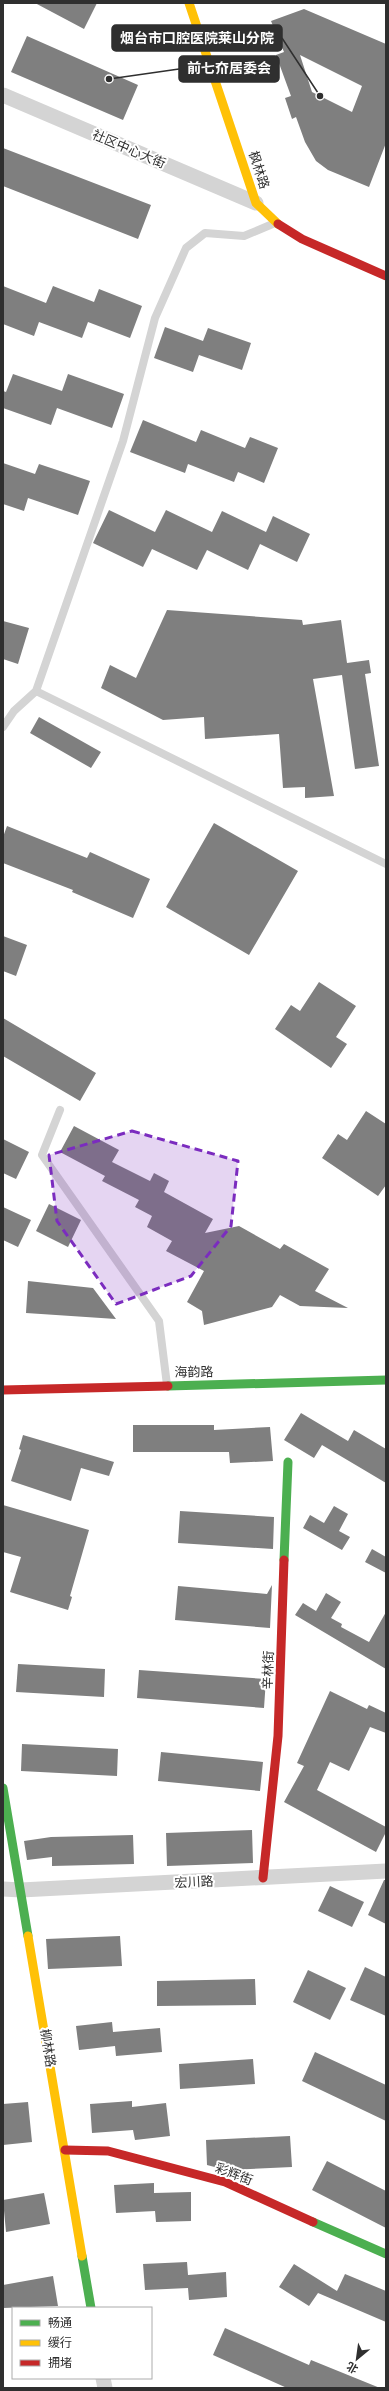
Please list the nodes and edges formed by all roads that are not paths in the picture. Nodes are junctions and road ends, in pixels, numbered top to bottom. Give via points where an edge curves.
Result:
1 (189, 3) edge
2 (3, 95) edge
3 (256, 203) junction
4 (276, 223) junction
5 (386, 276) edge
6 (36, 691) junction
7 (3, 727) edge
8 (386, 864) edge
9 (60, 1110) dead end
10 (386, 1380) edge
11 (167, 1386) junction
12 (3, 1390) edge
13 (288, 1462) dead end
14 (3, 1788) edge
15 (386, 1872) edge
16 (263, 1878) junction
17 (3, 1889) edge
18 (21, 1890) junction
19 (65, 2150) junction
20 (386, 2254) edge
21 (91, 2307) edge

1 - 3 street, 枫林路
2 - 3 street, 社区中心大街
3 - 4 street, 枫林路
4 - 5 street, 枫林路 via 302,239
4 - 6 lane via 244,236 205,233 186,248 155,318 123,441
6 - 7 lane via 14,711
6 - 8 lane
9 - 11 lane via 42,1155 159,1321
10 - 11 street, 海韵路
11 - 12 street, 海韵路
13 - 16 street, 辛林街 via 278,1736
14 - 18 street, 柳林路
15 - 16 street, 宏川路
16 - 18 street, 宏川路
17 - 18 street, 宏川路
18 - 19 street, 柳林路
19 - 20 street, 彩辉街 via 108,2151 225,2182
19 - 21 street, 柳林路

